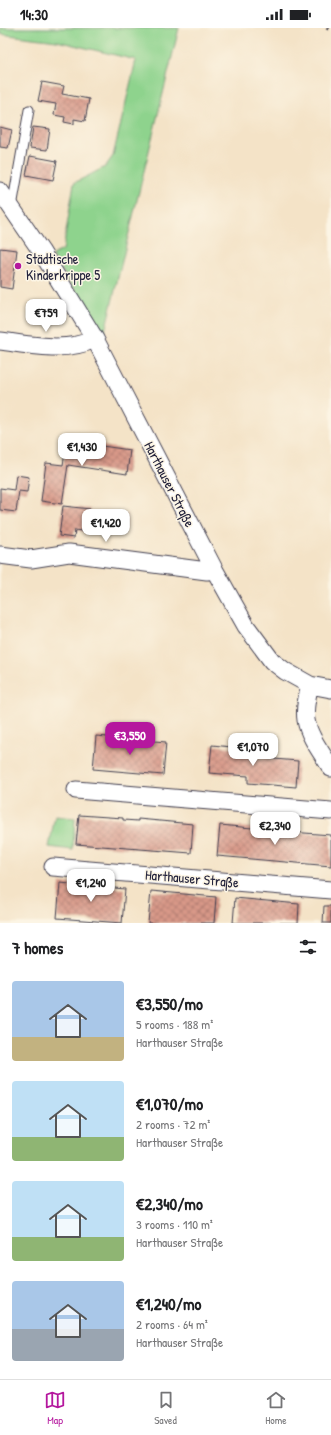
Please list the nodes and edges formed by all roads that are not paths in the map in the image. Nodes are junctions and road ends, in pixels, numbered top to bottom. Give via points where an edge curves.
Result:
1 (29, 110) dead end
2 (5, 202) edge
3 (95, 339) junction
4 (0, 341) edge
5 (0, 555) edge
6 (214, 569) junction
7 (310, 685) junction
8 (331, 689) edge
9 (331, 768) edge
10 (76, 790) dead end
11 (331, 811) edge
12 (53, 867) dead end
13 (331, 890) edge

1 - 2 lane
2 - 3 street, Harthauser Straße via 41,251
3 - 4 street via 69,347 43,347
3 - 6 street, Harthauser Straße
5 - 6 street via 32,559 69,553
6 - 7 street, Harthauser Straße via 246,626 272,661
7 - 8 street, Harthauser Straße
7 - 9 street via 306,700 306,720
10 - 11 street
12 - 13 street, Harthauser Straße

